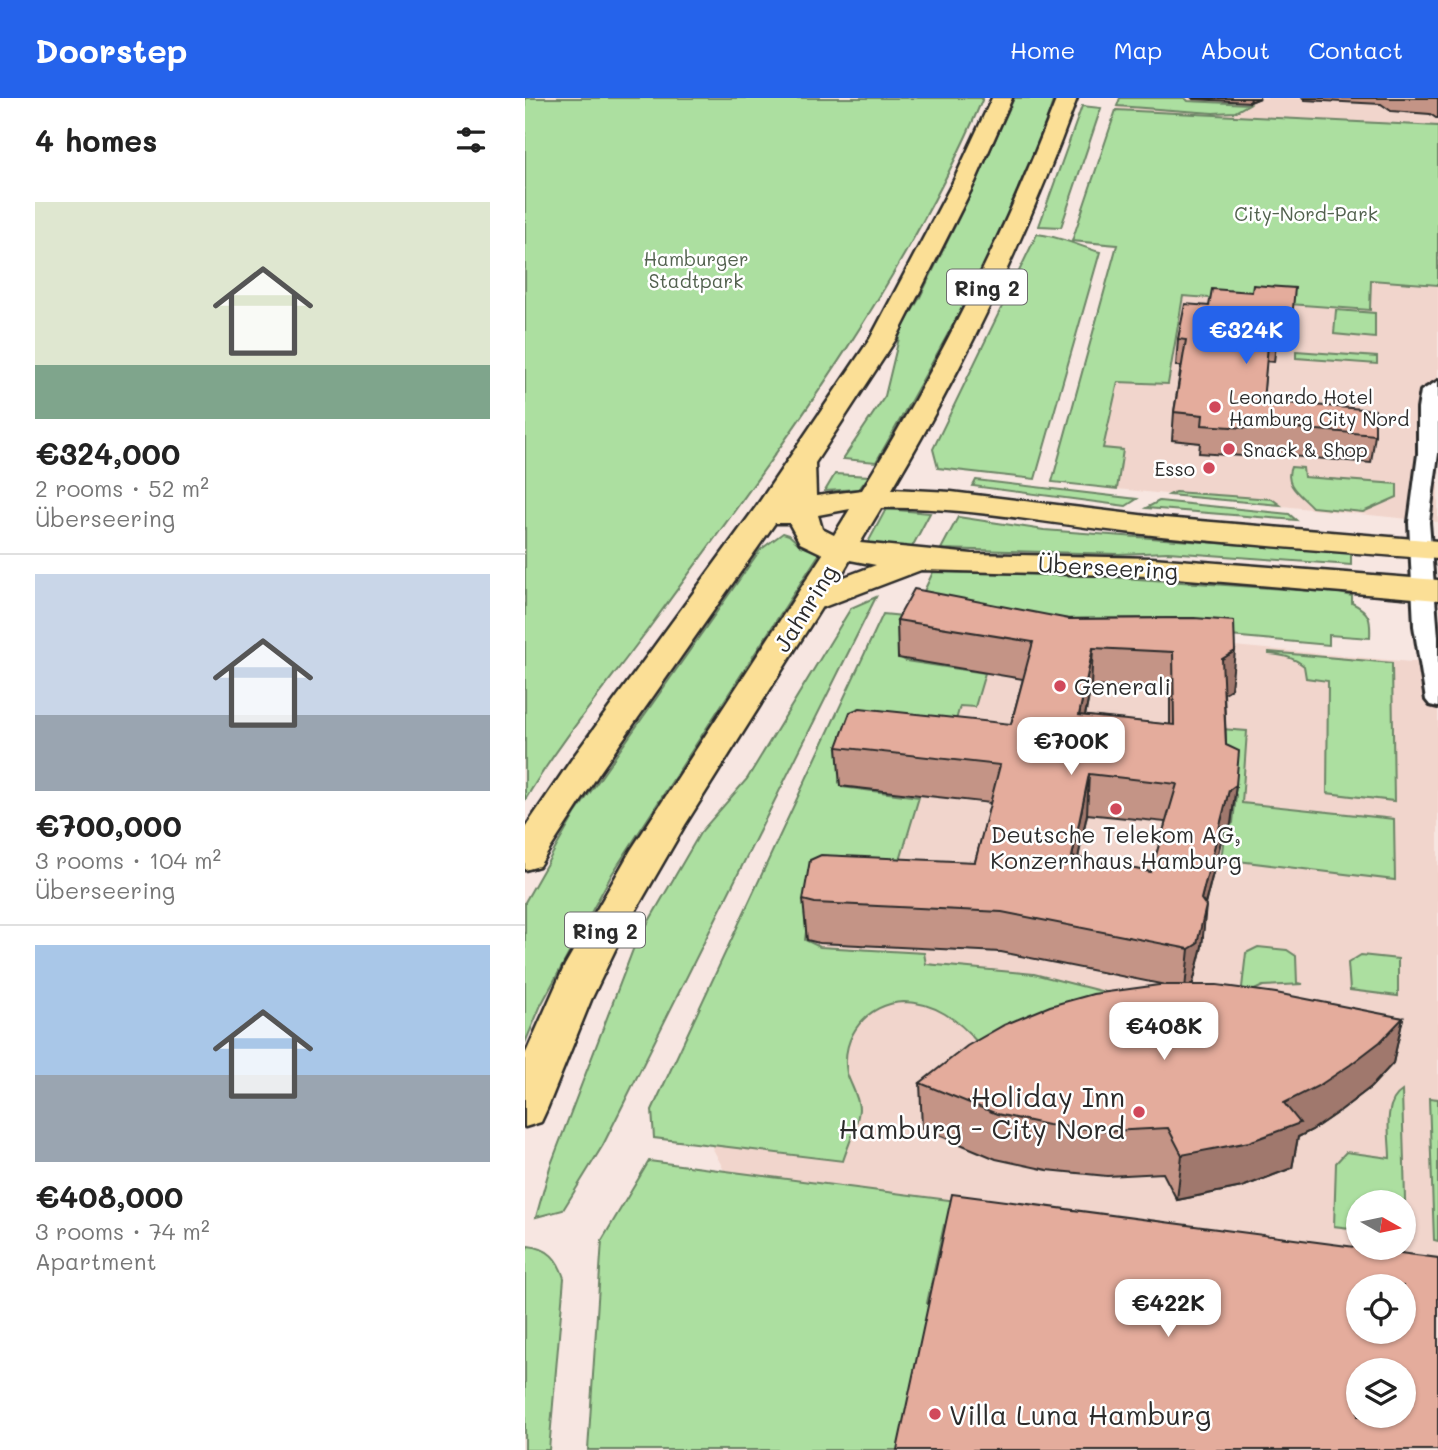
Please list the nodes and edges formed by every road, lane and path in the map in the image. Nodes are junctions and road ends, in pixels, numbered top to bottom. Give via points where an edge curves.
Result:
1 (1002, 98) edge
2 (1067, 98) edge
3 (1438, 386) edge
4 (1429, 454) junction
5 (801, 464) junction
6 (890, 468) junction
7 (1438, 480) edge
8 (871, 499) junction
9 (946, 501) junction
10 (803, 507) junction
11 (752, 536) junction
12 (841, 550) junction
13 (1429, 550) edge
14 (917, 560) junction
15 (1430, 589) edge
16 (809, 601) junction
17 (1438, 700) edge
18 (525, 857) edge
19 (525, 1109) edge

1 - 5 main road, Ring 2 via 964,183 883,339
2 - 6 main road, Jahnring / Ring 2 via 1033,190 964,338
3 - 4 street via 1430,391 1427,403
4 - 7 street
4 - 13 street via 1419,513
5 - 10 main road, Überseering
5 - 11 main road, Ring 2
6 - 8 main road, Jahnring / Ring 2
6 - 9 main road
8 - 9 main road, Überseering
8 - 10 main road, Überseering
8 - 12 main road, Jahnring / Ring 2
9 - 13 main road, Überseering via 1127,523
10 - 11 main road, Überseering
10 - 12 main road, Überseering via 811,535
11 - 18 main road, Ring 2
12 - 14 main road, Überseering
12 - 16 main road, Jahnring / Ring 2
13 - 15 street
14 - 15 main road, Überseering via 1151,567
14 - 16 main road
15 - 17 street via 1425,626
16 - 19 main road, Jahnring / Ring 2 via 635,876 586,966

